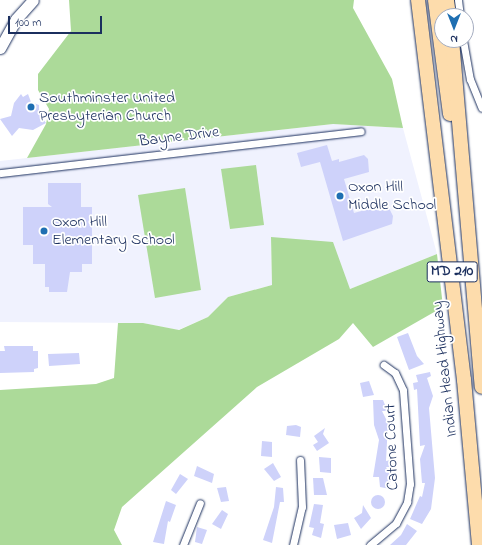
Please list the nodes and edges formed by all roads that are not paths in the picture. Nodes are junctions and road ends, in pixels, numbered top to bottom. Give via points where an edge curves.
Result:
1 (32, 0) edge
2 (418, 0) edge
3 (427, 0) edge
4 (435, 0) edge
5 (0, 48) edge
6 (453, 48) edge
7 (464, 48) edge
8 (482, 108) edge
9 (361, 131) dead end
10 (462, 171) junction
11 (0, 173) edge
12 (448, 236) junction
13 (384, 365) dead end
14 (482, 388) edge
15 (300, 460) dead end
16 (200, 503) dead end
17 (183, 545) edge
18 (293, 545) edge
19 (370, 545) edge
20 (479, 545) edge

1 - 5 main road via 16,19
2 - 12 highway, Indian Head Highway / MD 210
3 - 12 highway via 442,130
4 - 10 highway via 452,130
6 - 10 highway, MD 210
7 - 8 street via 470,79
9 - 11 street, Bayne Drive
10 - 14 highway, MD 210
12 - 20 highway, Indian Head Highway / MD 210
13 - 19 street, Catone Court via 395,373 403,390 410,484 407,502 396,523
15 - 18 street via 302,507
16 - 17 street

